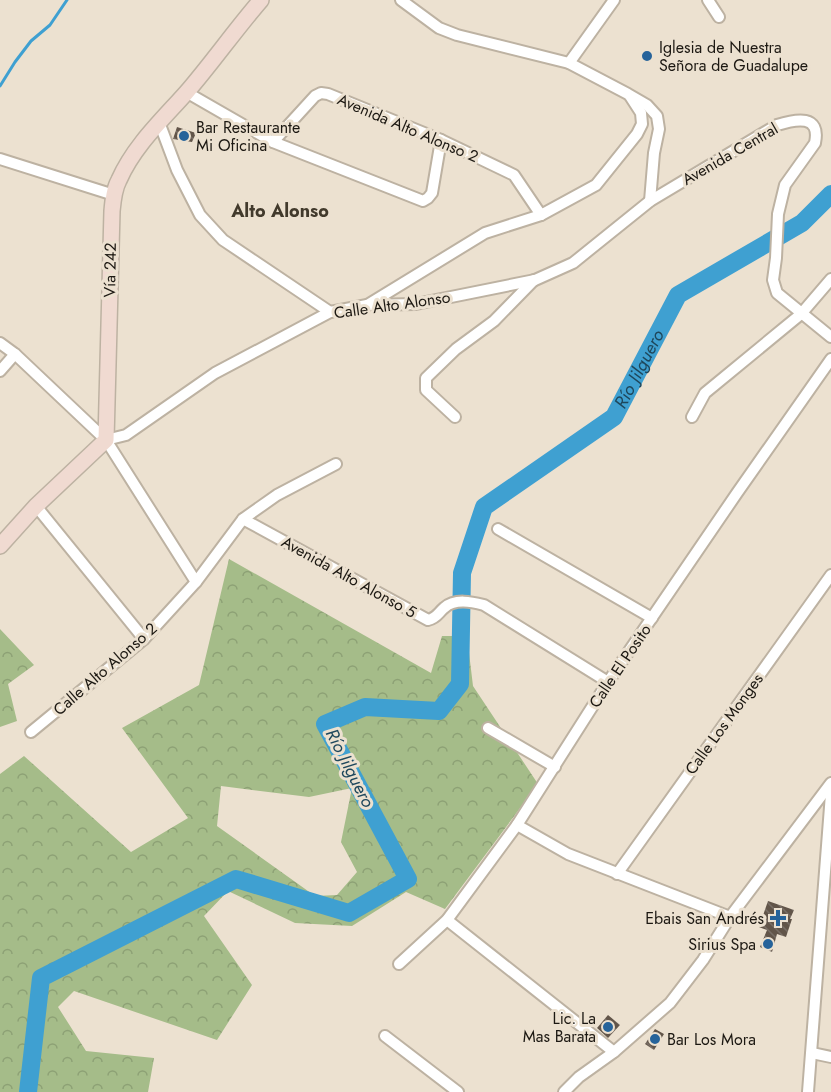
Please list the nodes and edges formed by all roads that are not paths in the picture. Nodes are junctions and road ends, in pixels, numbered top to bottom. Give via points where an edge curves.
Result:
1 (261, 0) edge
2 (401, 0) edge
3 (614, 0) edge
4 (708, 0) edge
5 (719, 17) dead end
6 (569, 63) junction
7 (186, 92) junction
8 (628, 94) junction
9 (159, 122) junction
10 (441, 140) junction
11 (273, 142) junction
12 (0, 159) edge
13 (114, 195) junction
14 (650, 201) junction
15 (541, 215) junction
16 (831, 279) edge
17 (535, 280) junction
18 (366, 305) junction
19 (330, 312) junction
20 (801, 314) junction
21 (831, 337) edge
22 (0, 343) edge
23 (15, 354) junction
24 (831, 359) edge
25 (0, 371) edge
26 (455, 417) dead end
27 (692, 417) dead end
28 (106, 440) junction
29 (336, 464) dead end
30 (36, 506) junction
31 (243, 519) junction
32 (498, 529) dead end
33 (0, 546) edge
34 (831, 575) edge
35 (196, 582) junction
36 (652, 618) junction
37 (144, 639) junction
38 (608, 682) junction
39 (488, 728) dead end
40 (31, 732) dead end
41 (555, 767) junction
42 (831, 783) edge
43 (831, 794) edge
44 (517, 825) junction
45 (617, 874) junction
46 (730, 917) junction
47 (447, 920) junction
48 (399, 964) dead end
49 (385, 1036) dead end
50 (614, 1052) junction
51 (812, 1053) junction
52 (831, 1057) edge
53 (458, 1092) edge
54 (564, 1092) edge
55 (808, 1092) edge

1 - 7 main road, Vía 242
2 - 6 street via 448,32
3 - 6 street
4 - 5 street
6 - 8 street
7 - 9 main road, Vía 242
7 - 11 street
8 - 14 street via 657,116 659,129
8 - 15 street via 641,113 642,124 637,134 596,185
9 - 13 main road, Vía 242 via 134,154
9 - 19 street via 200,215 223,240
10 - 11 street, Avenida Alto Alonso 2 via 321,93
10 - 11 street via 432,193 423,201
10 - 15 street, Avenida Alto Alonso 2 via 514,175
12 - 13 street
13 - 28 main road, Vía 242
14 - 17 street, Calle Alto Alonso via 573,262
14 - 20 street, Avenida Central via 777,125 803,120 812,123 816,128 815,143 785,185 778,214 773,280 777,293
15 - 18 street via 485,233
16 - 20 street
17 - 18 street, Calle Alto Alonso via 416,304
17 - 26 street via 494,321 426,378 426,390
18 - 19 street, Calle Alto Alonso
19 - 28 street, Calle Alto Alonso via 215,373 126,435
20 - 21 street, Avenida Central
20 - 27 street via 705,393
22 - 23 street
23 - 25 street
23 - 28 street
24 - 36 street, Calle El Posito
28 - 30 main road
28 - 35 street
29 - 31 street, Calle Alto Alonso 2 via 277,495
30 - 33 main road
30 - 37 street
31 - 35 street, Calle Alto Alonso 2
31 - 38 street, Avenida Alto Alonso 5 via 428,620 453,603 484,605
32 - 36 street
34 - 45 street, Calle Los Monges
35 - 37 street, Calle Alto Alonso 2
36 - 38 street, Calle El Posito
37 - 40 street, Calle Alto Alonso 2
38 - 41 street, Calle El Posito
39 - 41 street
41 - 44 street, Calle El Posito
42 - 46 street
43 - 51 street
44 - 45 street via 568,854
44 - 47 street, Calle El Posito
45 - 46 street
46 - 50 street via 670,1003
47 - 48 street, Calle El Posito
47 - 50 street
49 - 53 street
50 - 54 street
51 - 52 street
51 - 55 street

